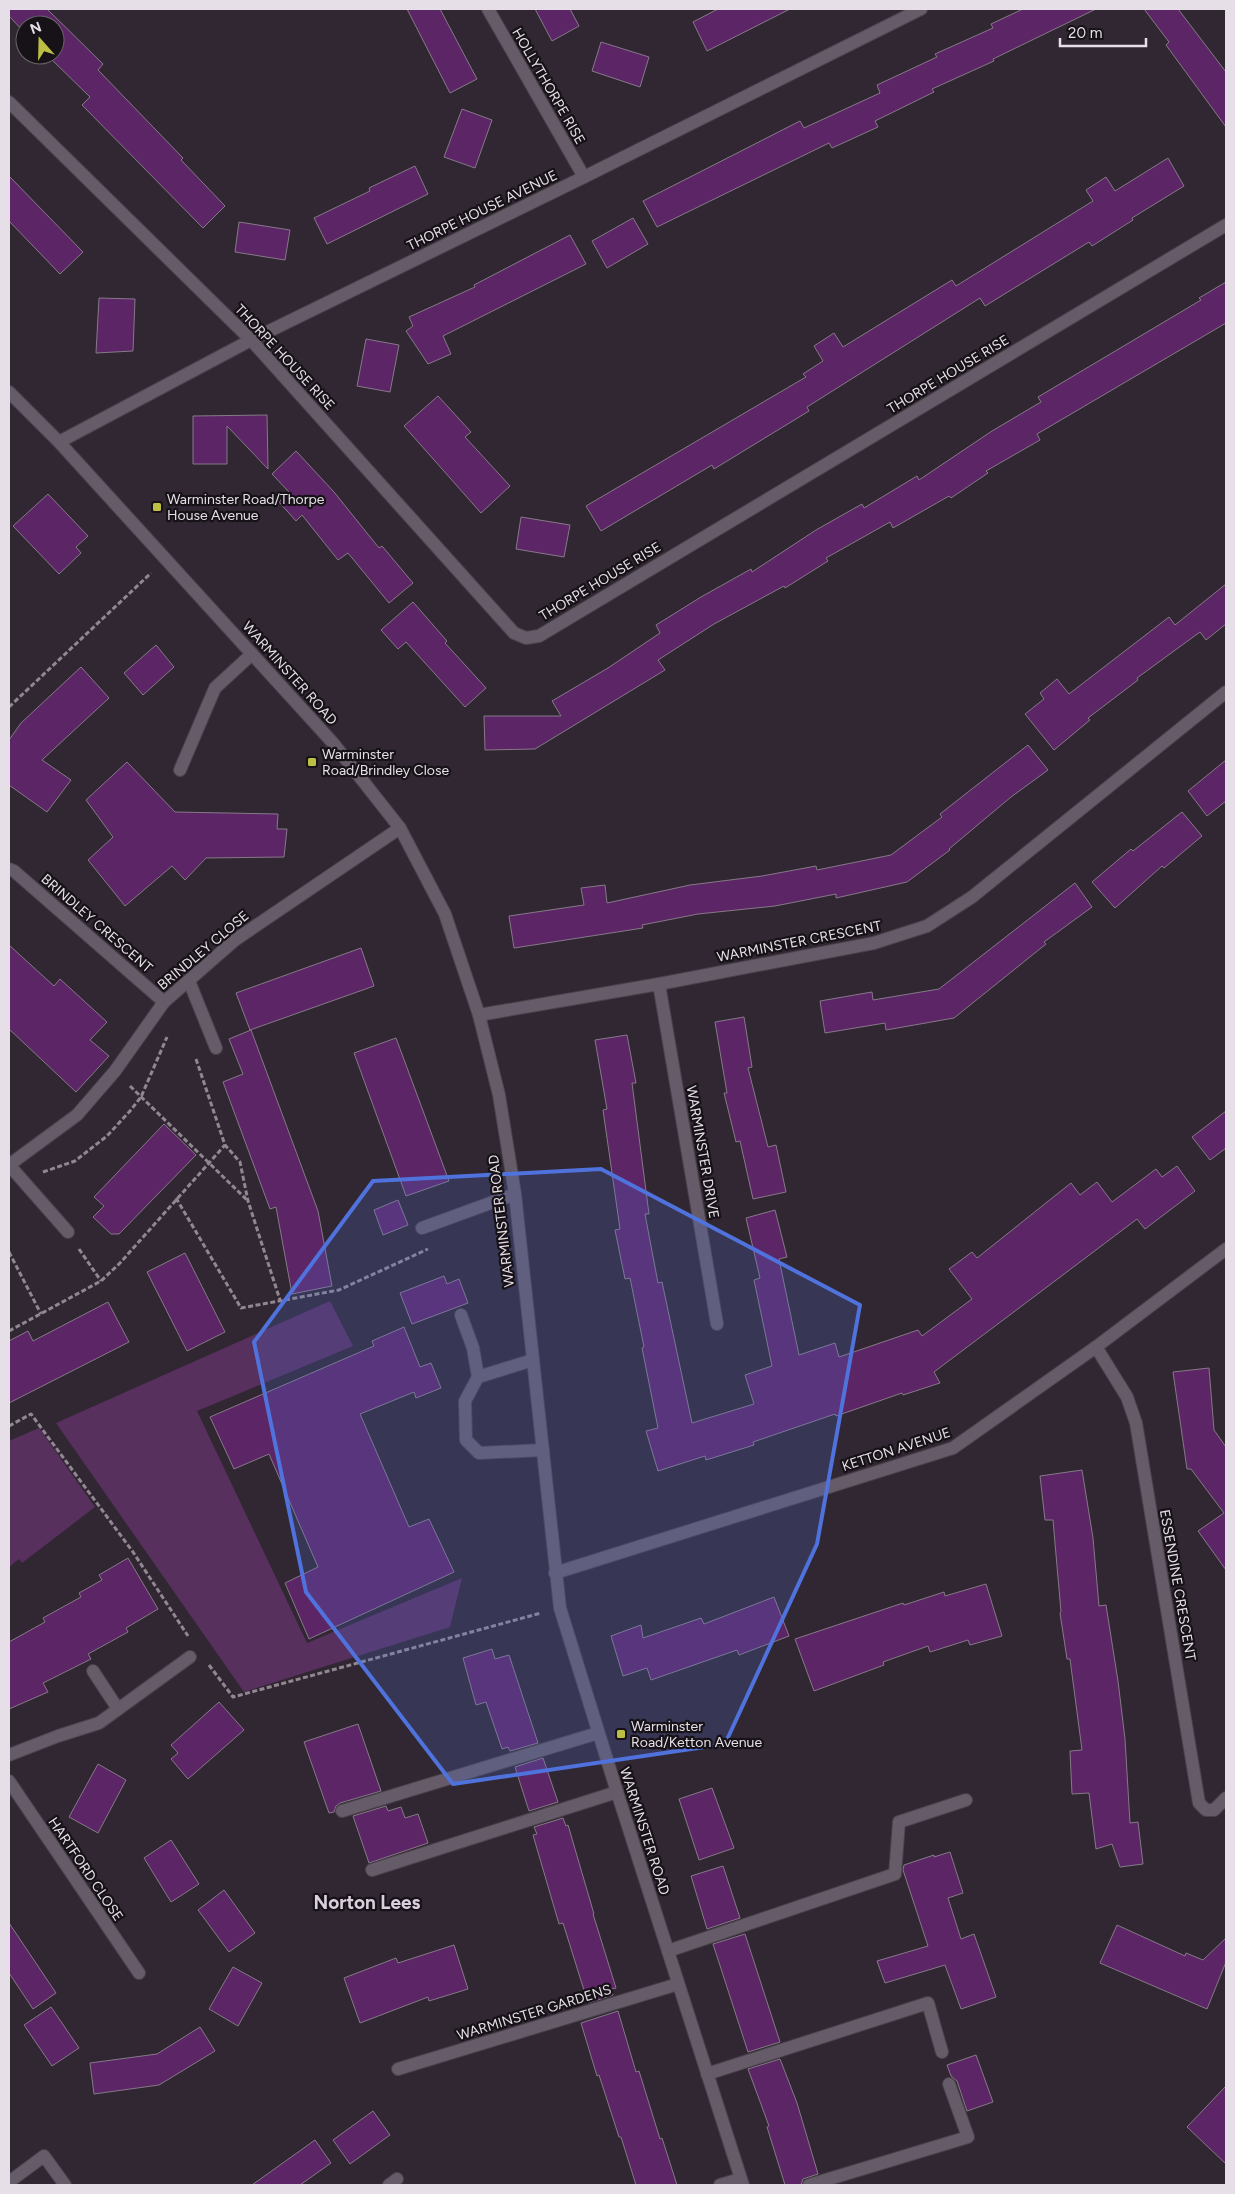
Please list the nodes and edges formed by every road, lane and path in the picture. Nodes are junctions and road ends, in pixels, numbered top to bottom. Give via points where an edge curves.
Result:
1 (488, 9) edge
2 (921, 9) edge
3 (9, 102) edge
4 (584, 177) junction
5 (1226, 225) edge
6 (251, 340) junction
7 (9, 392) edge
8 (59, 442) junction
9 (166, 559) junction
10 (252, 654) junction
11 (1226, 692) edge
12 (9, 708) edge
13 (180, 770) dead end
14 (400, 828) junction
15 (9, 868) edge
16 (189, 980) junction
17 (659, 984) junction
18 (164, 1002) junction
19 (479, 1015) junction
20 (216, 1048) joint
21 (115, 1071) junction
22 (225, 1145) junction
23 (209, 1164) junction
24 (9, 1165) edge
25 (515, 1194) junction
26 (176, 1198) junction
27 (248, 1201) junction
28 (422, 1228) dead end
29 (68, 1232) joint
30 (436, 1246) dead end
31 (1226, 1249) edge
32 (9, 1252) edge
33 (101, 1281) junction
34 (280, 1300) junction
35 (41, 1314) junction
36 (461, 1315) dead end
37 (717, 1324) dead end
38 (9, 1331) edge
39 (1096, 1348) junction
40 (533, 1360) junction
41 (478, 1376) junction
42 (9, 1426) edge
43 (543, 1450) junction
44 (555, 1573) junction
45 (560, 1608) junction
46 (188, 1637) dead end
47 (190, 1657) dead end
48 (204, 1659) dead end
49 (93, 1671) dead end
50 (118, 1709) junction
51 (598, 1733) junction
52 (9, 1755) edge
53 (9, 1781) edge
54 (617, 1792) junction
55 (1226, 1798) edge
56 (966, 1800) dead end
57 (342, 1811) dead end
58 (372, 1870) dead end
59 (668, 1951) junction
60 (139, 1973) dead end
61 (678, 1984) junction
62 (942, 2052) dead end
63 (398, 2070) dead end
64 (707, 2074) junction
65 (949, 2084) dead end
66 (9, 2182) edge
67 (742, 2182) edge
68 (65, 2185) edge
69 (720, 2185) edge
70 (809, 2185) edge

1 - 4 street, HOLLYTHORPE RISE
2 - 4 street, THORPE HOUSE AVENUE
3 - 6 street, THORPE HOUSE RISE
4 - 6 street, THORPE HOUSE AVENUE
5 - 6 street, THORPE HOUSE RISE via 539,636 526,638 514,633
6 - 8 street, THORPE HOUSE AVENUE
7 - 8 street, WARMINSTER ROAD
8 - 9 street, WARMINSTER ROAD
9 - 10 street, WARMINSTER ROAD
9 - 12 path
10 - 13 street via 215,688
10 - 14 street, WARMINSTER ROAD via 333,744
11 - 17 street, WARMINSTER CRESCENT via 972,897 927,926 874,943
14 - 16 street, BRINDLEY CLOSE via 235,940
14 - 19 street, WARMINSTER ROAD via 445,914
15 - 18 street, BRINDLEY CRESCENT
16 - 18 street, BRINDLEY CLOSE
16 - 20 street
17 - 19 street, WARMINSTER CRESCENT
17 - 37 street, WARMINSTER DRIVE
18 - 21 street, BRINDLEY CLOSE
19 - 25 street, WARMINSTER ROAD via 499,1094
20 - 22 path via 195,1055
21 - 23 path
21 - 24 street, BRINDLEY CLOSE via 77,1115
22 - 23 path
22 - 27 path via 240,1162
23 - 26 path
23 - 27 path
24 - 29 street
25 - 28 street
25 - 40 street, WARMINSTER ROAD
26 - 33 path
26 - 34 path via 241,1308
27 - 34 path
29 - 33 path
30 - 34 path via 339,1290
31 - 39 street, KETTON AVENUE
32 - 35 path
33 - 35 path
35 - 38 path
36 - 41 street via 473,1348
39 - 44 street, KETTON AVENUE via 953,1448
39 - 55 street, ESSENDINE CRESCENT via 1128,1397 1136,1423 1199,1803 1206,1810 1214,1810
40 - 41 street
40 - 43 street, WARMINSTER ROAD
41 - 43 street via 464,1401 466,1440 479,1453
42 - 46 path via 31,1414 133,1552
43 - 44 street, WARMINSTER ROAD
44 - 45 street, WARMINSTER ROAD
45 - 48 path via 233,1696
45 - 51 street, WARMINSTER ROAD
47 - 50 street
49 - 50 street
50 - 52 street via 99,1723
51 - 54 street, WARMINSTER ROAD
51 - 57 street
53 - 60 street, HARTFORD CLOSE
54 - 58 street
54 - 59 street, WARMINSTER ROAD
56 - 59 street via 899,1822 895,1874
59 - 61 street, WARMINSTER ROAD
61 - 63 street, WARMINSTER GARDENS
61 - 64 street, WARMINSTER ROAD
62 - 64 street via 928,2003
64 - 67 street, WARMINSTER ROAD
65 - 70 street via 968,2137
66 - 68 street via 44,2156
67 - 69 street

